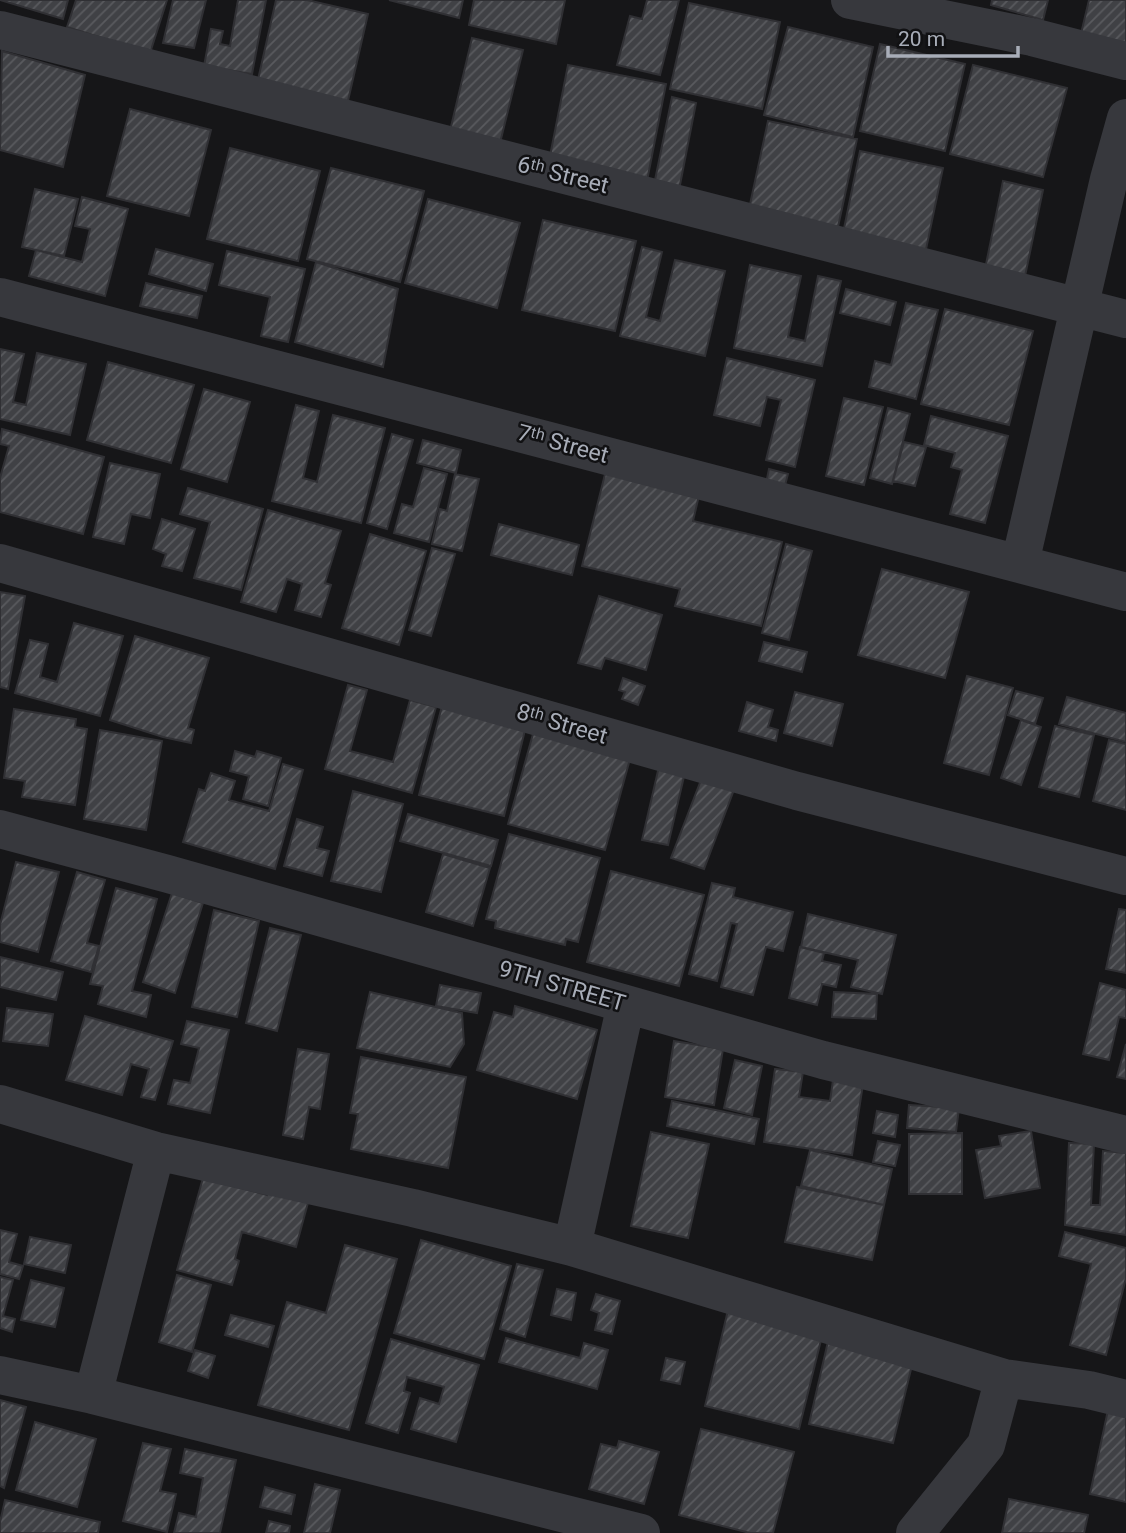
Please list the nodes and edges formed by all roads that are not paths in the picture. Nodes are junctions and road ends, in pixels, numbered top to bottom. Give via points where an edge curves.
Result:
1 (850, 0) edge
2 (0, 30) edge
3 (1126, 61) edge
4 (1126, 118) edge
5 (0, 297) edge
6 (1079, 307) junction
7 (1126, 320) edge
8 (0, 563) edge
9 (1020, 563) junction
10 (1126, 592) edge
11 (0, 829) edge
12 (1126, 876) edge
13 (626, 1004) junction
14 (0, 1104) edge
15 (1126, 1135) edge
16 (156, 1151) junction
17 (572, 1247) junction
18 (0, 1375) edge
19 (1004, 1378) junction
20 (93, 1395) junction
21 (1126, 1399) edge
22 (641, 1533) edge
23 (915, 1533) edge

1 - 3 street
2 - 6 street, 6ᵗʰ Street
4 - 6 street
5 - 9 street, 7ᵗʰ Street
6 - 7 street, 6ᵗʰ Street
6 - 9 street
8 - 12 street, 8ᵗʰ Street via 797,791
9 - 10 street, 7ᵗʰ Street
11 - 13 street, 9TH STREET
13 - 15 street, 9TH STREET via 823,1060
13 - 17 street
14 - 16 street
16 - 17 street
16 - 20 street
17 - 19 street
18 - 20 street
19 - 21 street
19 - 23 street via 986,1445
20 - 22 street

